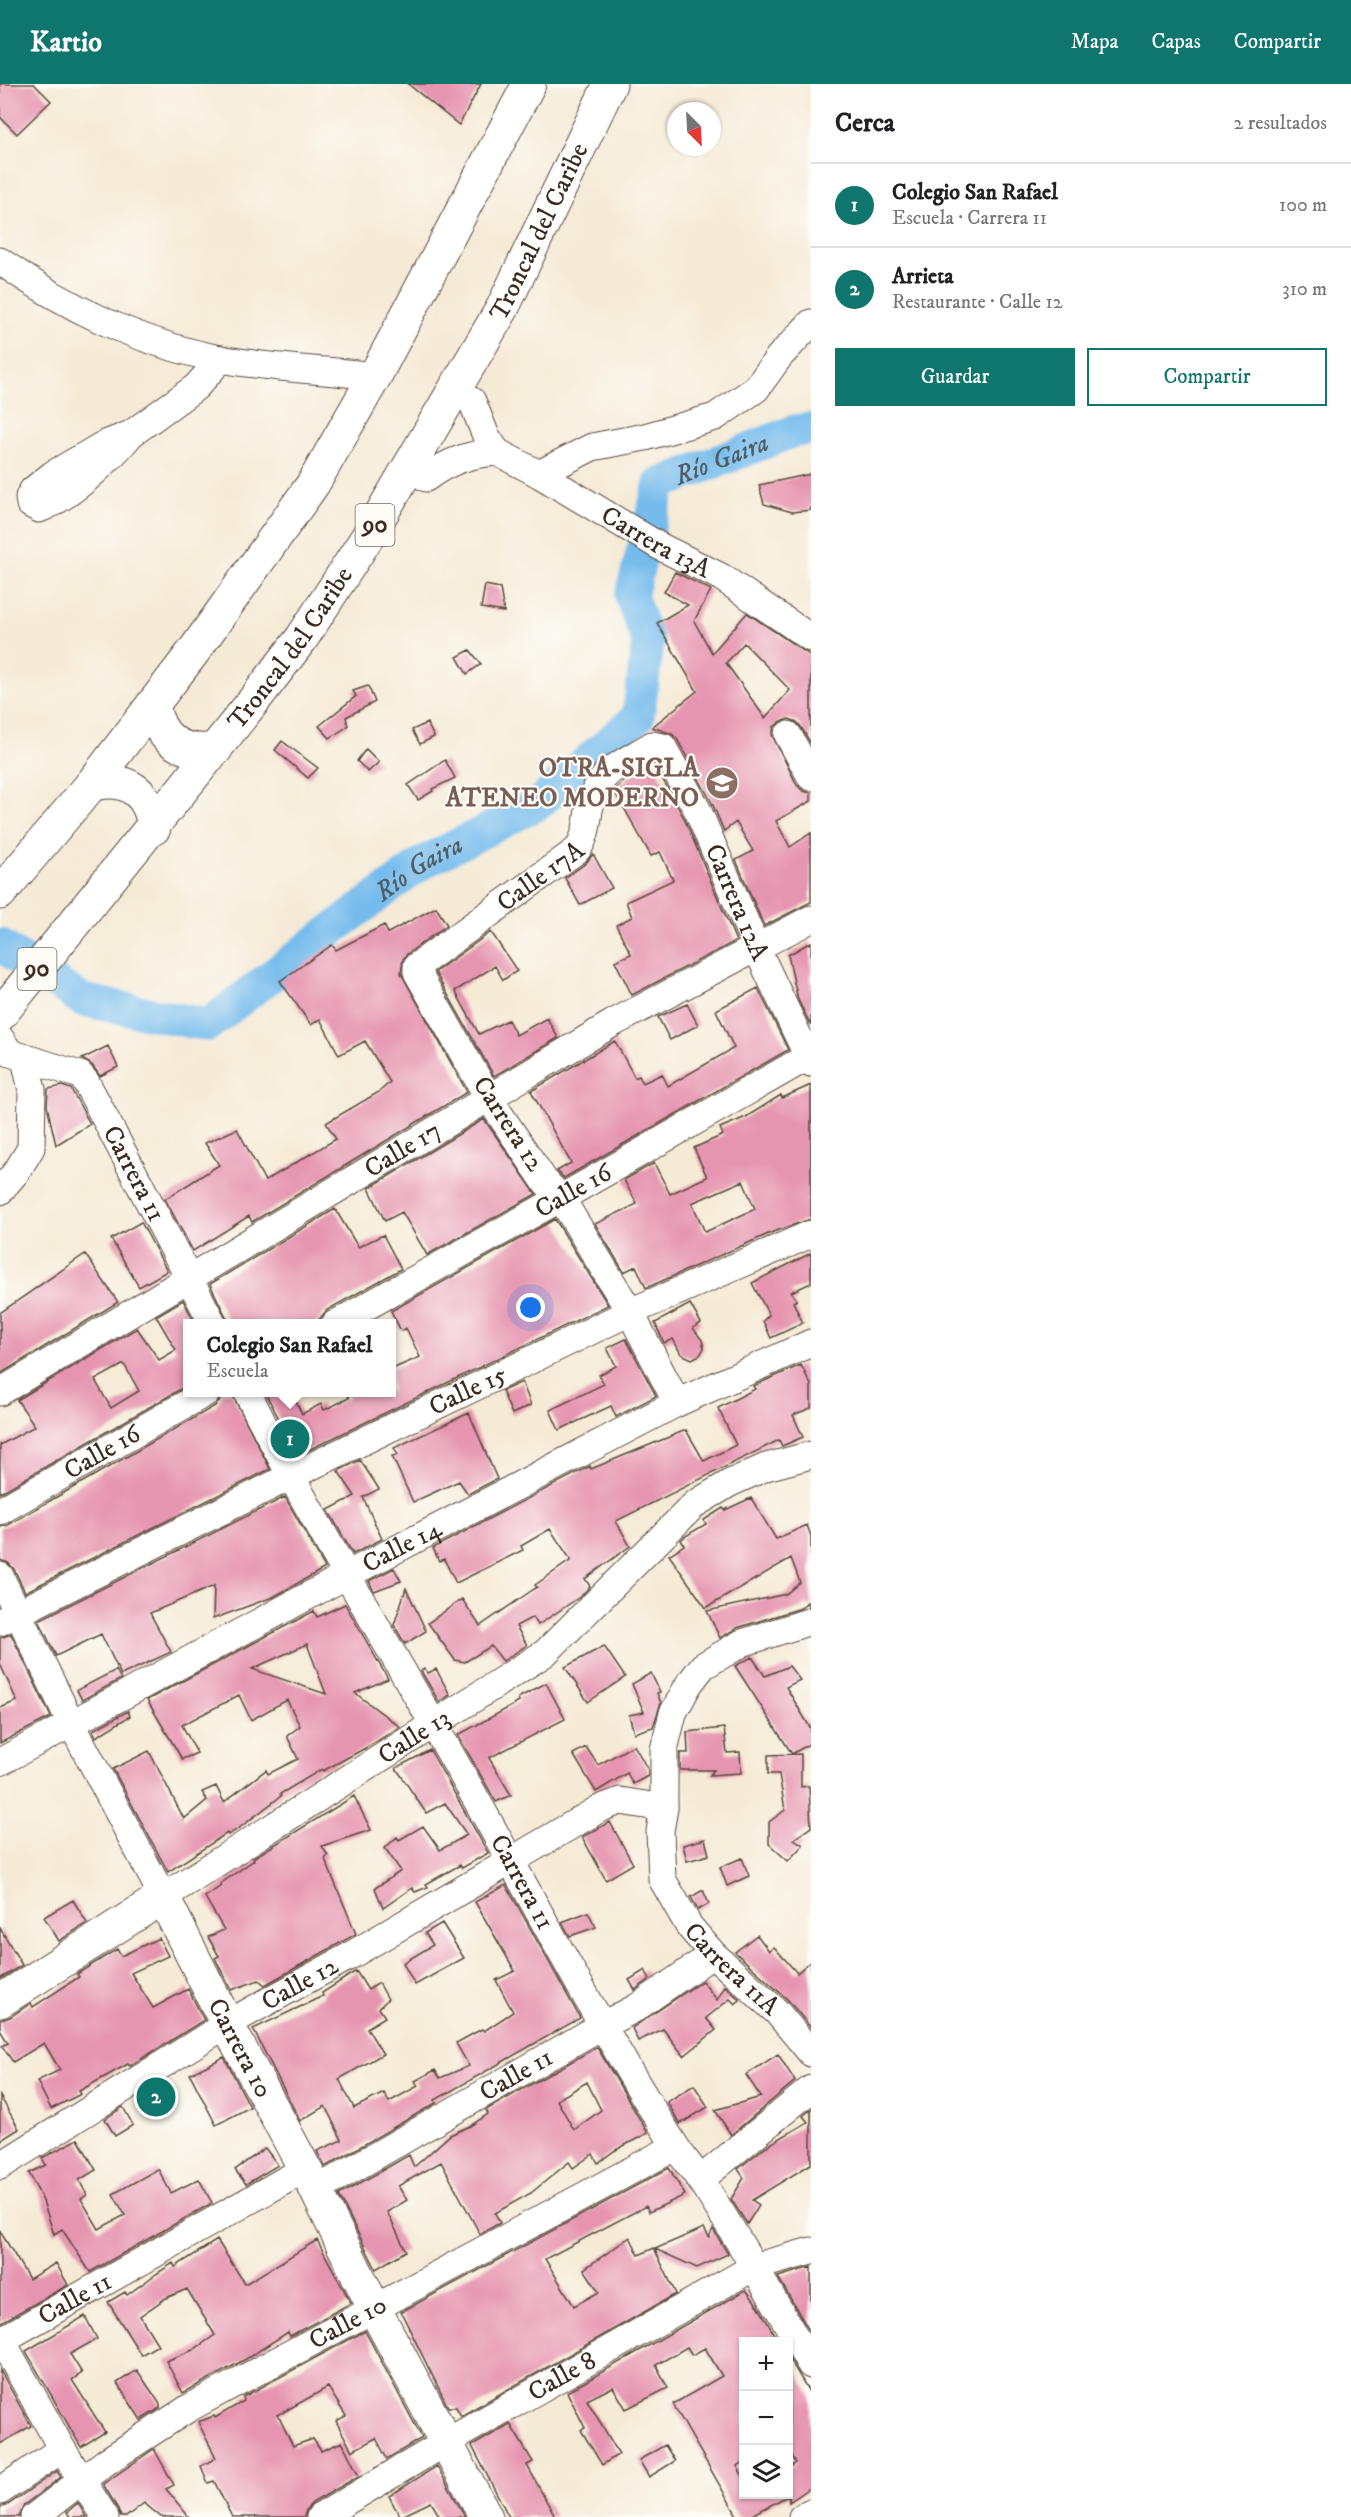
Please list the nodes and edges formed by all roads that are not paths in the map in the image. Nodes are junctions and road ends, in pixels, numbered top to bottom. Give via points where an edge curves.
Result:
1 (529, 84) edge
2 (610, 84) edge
3 (554, 201) junction
4 (0, 261) edge
5 (811, 323) edge
6 (221, 359) junction
7 (375, 376) junction
8 (472, 400) junction
9 (131, 434) dead end
10 (497, 452) junction
11 (539, 474) junction
12 (426, 478) junction
13 (302, 638) junction
14 (811, 638) edge
15 (153, 704) junction
16 (788, 735) dead end
17 (659, 745) joint
18 (216, 749) junction
19 (809, 773) edge
20 (91, 784) junction
21 (154, 828) junction
22 (7, 884) edge
23 (811, 919) edge
24 (756, 947) junction
25 (417, 966) joint
26 (0, 1015) edge
27 (0, 1038) edge
28 (810, 1058) edge
29 (25, 1059) junction
30 (488, 1097) junction
31 (0, 1191) edge
32 (561, 1198) junction
33 (811, 1234) edge
34 (191, 1279) junction
35 (630, 1312) junction
36 (211, 1319) edge
37 (342, 1319) edge
38 (811, 1343) edge
39 (0, 1392) edge
40 (198, 1397) edge
41 (249, 1397) edge
42 (677, 1403) junction
43 (811, 1455) edge
44 (289, 1477) junction
45 (0, 1511) edge
46 (0, 1576) edge
47 (345, 1576) junction
48 (9, 1617) edge
49 (811, 1621) edge
50 (71, 1723) junction
51 (434, 1726) junction
52 (0, 1762) edge
53 (664, 1808) junction
54 (510, 1861) junction
55 (163, 1897) junction
56 (712, 1954) junction
57 (0, 2001) edge
58 (227, 2024) junction
59 (603, 2025) junction
60 (811, 2053) edge
61 (811, 2089) edge
62 (675, 2147) junction
63 (0, 2166) edge
64 (311, 2180) junction
65 (700, 2180) junction
66 (811, 2251) edge
67 (754, 2267) junction
68 (374, 2308) junction
69 (0, 2340) edge
70 (811, 2365) edge
71 (445, 2443) junction
72 (62, 2449) junction
73 (82, 2480) junction
74 (0, 2491) edge
75 (811, 2512) edge
76 (34, 2517) edge
77 (105, 2517) edge
78 (320, 2517) edge
79 (486, 2517) edge
80 (802, 2517) edge

1 - 7 main road
2 - 3 main road, Troncal del Caribe / 90
3 - 8 main road via 518,303
3 - 13 main road, Troncal del Caribe / 90 via 502,309 467,370
4 - 6 street via 27,281 119,329
5 - 11 street via 778,357 756,389 716,417 592,447
6 - 7 street
6 - 9 street via 196,387
7 - 15 main road via 313,484
8 - 10 street
8 - 12 main road
10 - 11 street, Carrera 13A
10 - 12 street via 460,458
11 - 14 street, Carrera 13A via 659,546 721,577
12 - 13 main road via 368,561
13 - 18 main road, Troncal del Caribe / 90
15 - 18 main road via 160,728 178,746
15 - 20 main road
16 - 19 street
17 - 24 street, Carrera 12A via 674,764 698,811
17 - 25 street, Calle 17A via 652,745 604,775 592,794 584,838 577,850
18 - 21 main road, Troncal del Caribe / 90
20 - 21 main road via 104,781 129,786 148,803
20 - 22 main road
21 - 26 main road, Troncal del Caribe / 90
23 - 24 street, Calle 17
24 - 28 street, Carrera 12A
24 - 30 street, Calle 17 via 613,1023
25 - 30 street, Carrera 12
27 - 29 street via 10,1053
28 - 32 street, Calle 16
29 - 31 street via 32,1090 31,1148
29 - 34 street, Carrera 11 via 80,1074
30 - 32 street, Carrera 12 via 544,1180
30 - 34 street, Calle 17
32 - 35 street, Carrera 12
32 - 37 street, Calle 16
33 - 35 street, Calle 15
34 - 36 street, Carrera 11
34 - 39 street, Calle 17
35 - 42 street, Carrera 12
35 - 44 street, Calle 15
38 - 42 street, Calle 14
40 - 45 street, Calle 16
41 - 44 street, Carrera 11
42 - 47 street, Calle 14
43 - 51 street, Calle 13 via 766,1467 695,1504 546,1653
44 - 47 street, Carrera 11
44 - 48 street, Calle 15
46 - 48 street, Carrera 10
47 - 50 street, Calle 14
47 - 51 street, Carrera 11
48 - 50 street, Carrera 10
49 - 53 street via 742,1643 703,1666 673,1713 664,1750
50 - 52 street, Calle 14
50 - 55 street, Carrera 10
51 - 54 street, Carrera 11
51 - 55 street, Calle 13
53 - 54 street, Calle 12 via 620,1801 599,1809
53 - 56 street, Carrera 11A via 660,1831 662,1879 689,1926
54 - 58 street, Calle 12
54 - 59 street, Carrera 11
55 - 57 main road, Calle 13
55 - 58 main road, Carrera 10
56 - 59 street, Calle 11 via 636,2008
56 - 60 street, Carrera 11A via 777,2012
58 - 63 street, Calle 12
58 - 64 main road, Carrera 10
59 - 62 street, Carrera 11
59 - 64 street, Calle 11
61 - 65 street
62 - 65 street, Carrera 11
62 - 68 street, Calle 10
64 - 68 main road, Carrera 10
64 - 69 street, Calle 11
65 - 67 street, Carrera 11
66 - 67 street, Calle 8
67 - 70 street, Carrera 11
67 - 71 street, Calle 8
68 - 71 main road, Carrera 10
68 - 73 street, Calle 10 via 189,2408
69 - 72 street
71 - 78 street, Calle 8
71 - 79 main road, Carrera 10
72 - 73 street
72 - 74 street
73 - 76 street, Calle 10
73 - 77 street
75 - 80 street

